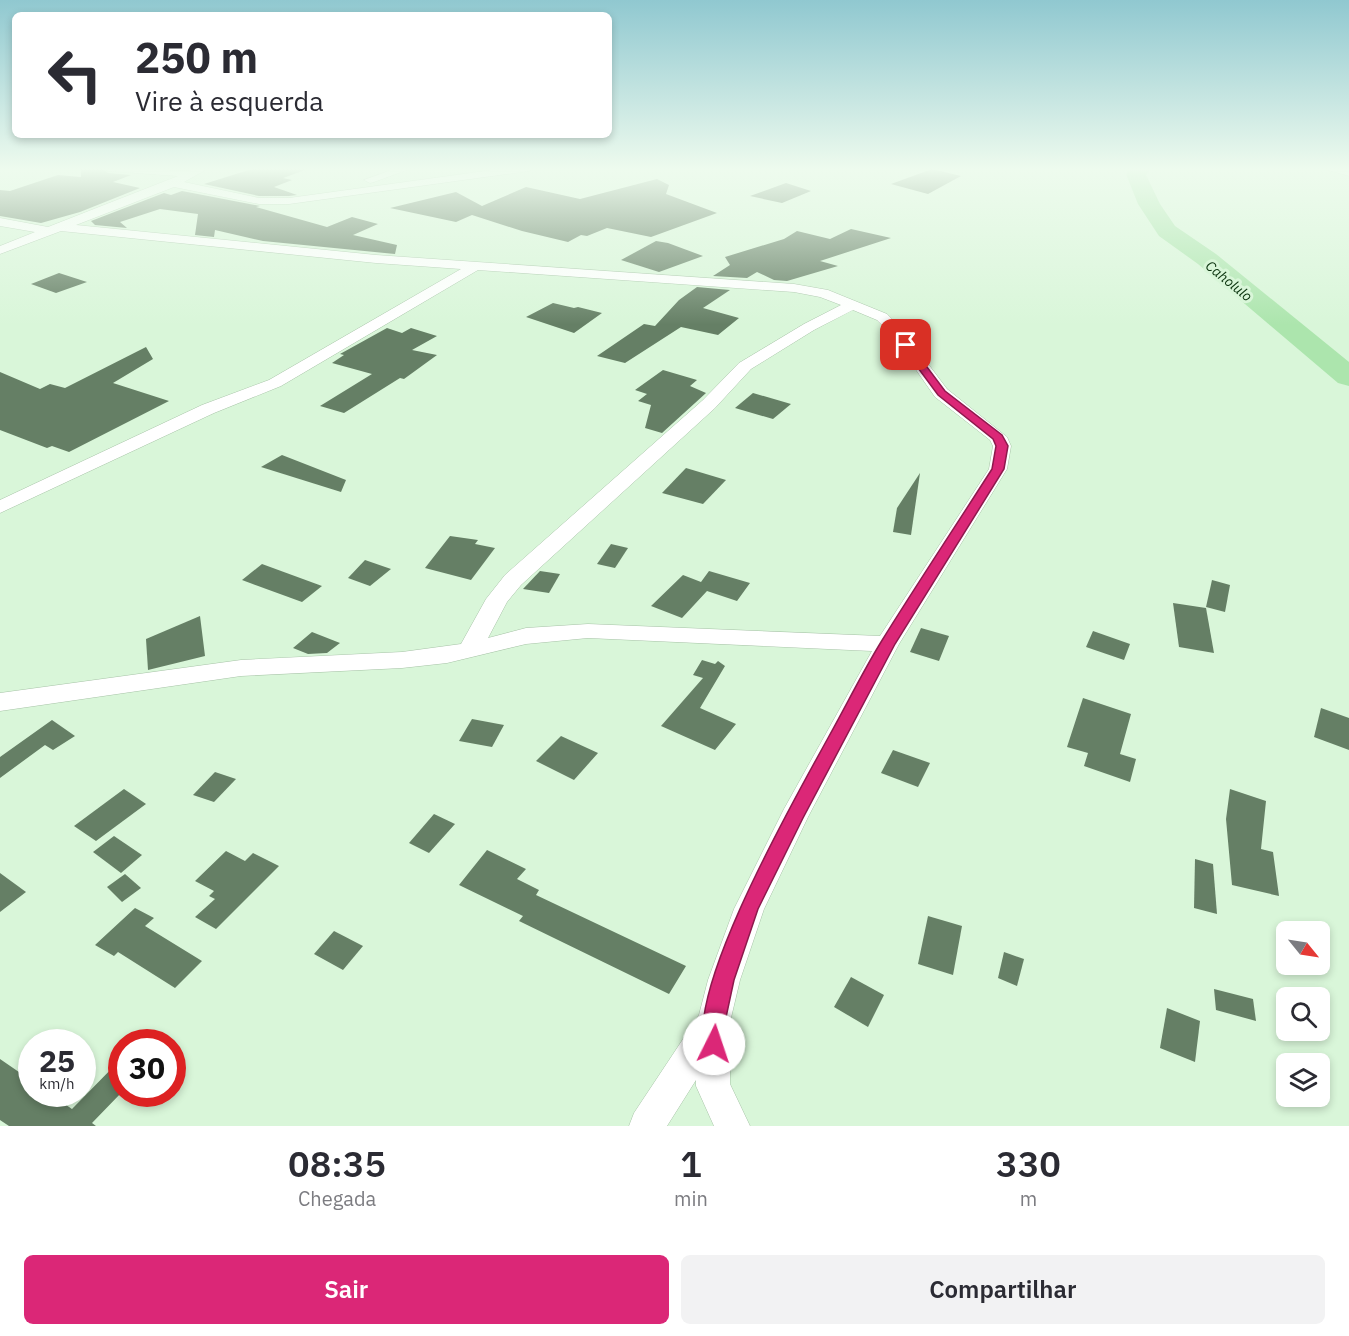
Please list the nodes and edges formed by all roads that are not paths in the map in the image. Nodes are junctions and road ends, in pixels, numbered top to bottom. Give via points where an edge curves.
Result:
1 (78, 221) edge
2 (0, 222) edge
3 (56, 229) junction
4 (0, 250) edge
5 (477, 265) junction
6 (854, 304) junction
7 (0, 507) edge
8 (887, 644) junction
9 (470, 649) junction
10 (0, 702) edge
11 (714, 1022) junction
12 (647, 1126) edge
13 (732, 1126) edge

1 - 3 street
2 - 3 street
3 - 4 street
3 - 5 street
5 - 6 street via 794,288
5 - 7 street via 275,383 208,408
6 - 8 street via 882,317 941,393 998,437 1002,446 998,469
6 - 9 street via 745,366 709,404 513,580 497,599
8 - 9 street via 588,632 526,636
8 - 11 street via 748,909
9 - 10 street via 402,660 241,668
11 - 12 street
11 - 13 street via 713,1086

